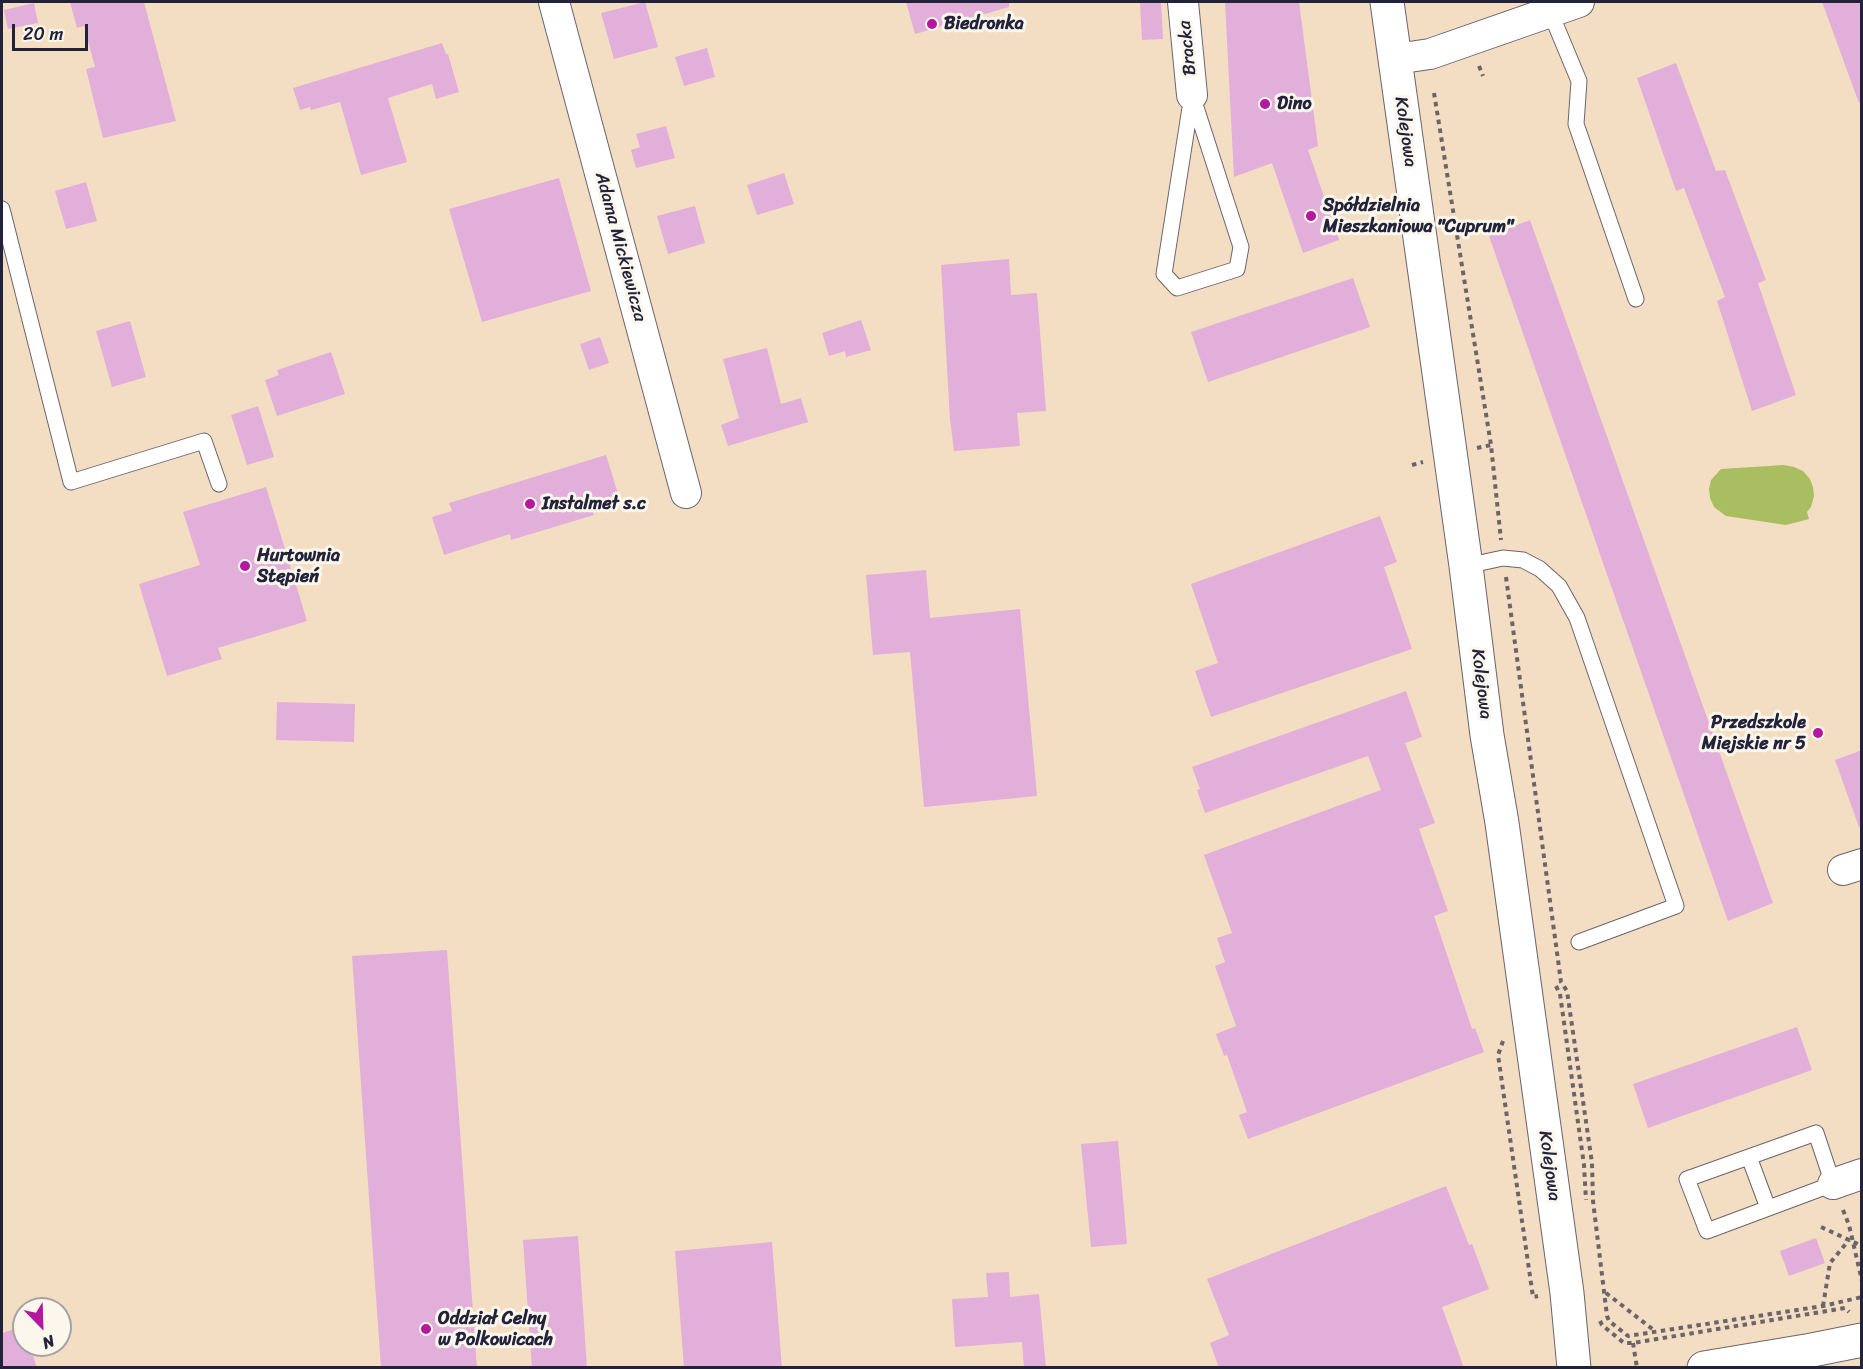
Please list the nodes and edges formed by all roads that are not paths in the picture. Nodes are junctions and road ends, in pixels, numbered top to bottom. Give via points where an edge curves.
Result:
1 (554, 2) edge
2 (1183, 2) edge
3 (1387, 2) edge
4 (1579, 2) edge
5 (1548, 6) edge
6 (1395, 59) junction
7 (1192, 95) junction
8 (2, 209) edge
9 (1636, 299) dead end
10 (219, 484) dead end
11 (686, 493) dead end
12 (1466, 566) junction
13 (1579, 942) dead end
14 (1749, 1157) junction
15 (1862, 1174) edge
16 (1833, 1184) junction
17 (1768, 1208) junction
18 (1857, 1328) edge
19 (1574, 1368) edge
20 (1704, 1368) edge

1 - 11 street, Adama Mickiewicza
2 - 7 street, Bracka
3 - 6 street, Kolejowa
4 - 5 street
5 - 6 street via 1430,54
5 - 9 lane via 1579,81 1576,124
6 - 12 street, Kolejowa
7 - 7 lane via 1164,274 1177,288 1237,269 1241,247
8 - 10 lane via 71,482 204,441
12 - 13 lane via 1503,558 1523,560 1540,568 1559,586 1576,618 1676,906
12 - 19 street, Kolejowa via 1567,1293
14 - 16 lane via 1815,1133
14 - 17 lane
14 - 17 lane via 1688,1179 1707,1231
15 - 16 street
16 - 17 lane
18 - 20 street via 1812,1350

